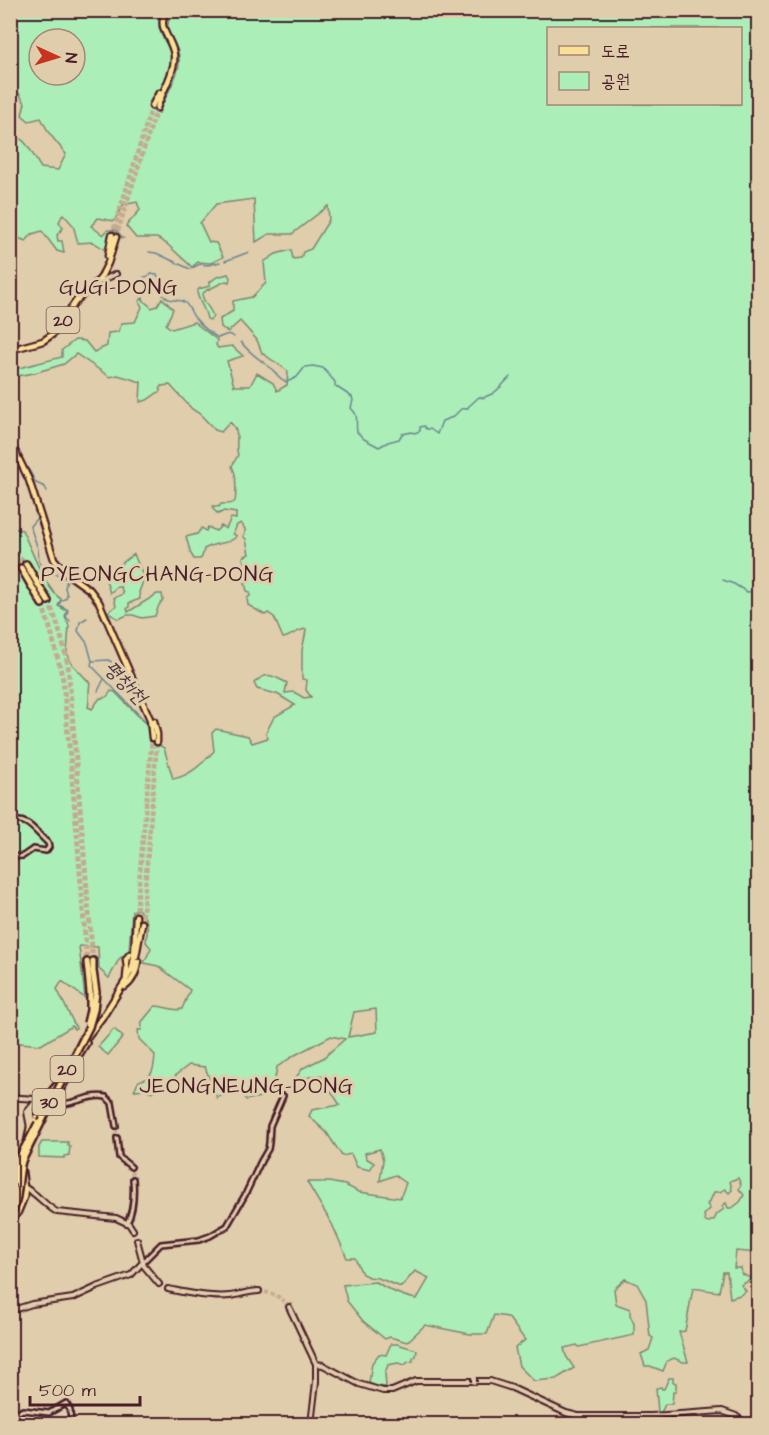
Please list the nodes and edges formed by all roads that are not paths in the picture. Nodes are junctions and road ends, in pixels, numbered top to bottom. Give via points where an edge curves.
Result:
1 (166, 10) edge
2 (155, 107) tunnel mouth
3 (114, 236) tunnel mouth
4 (10, 350) edge
5 (10, 441) edge
6 (23, 566) tunnel mouth
7 (45, 603) tunnel mouth
8 (146, 706) junction
9 (152, 738) tunnel mouth
10 (157, 742) tunnel mouth
11 (10, 823) edge
12 (10, 857) edge
13 (136, 916) tunnel mouth
14 (142, 922) tunnel mouth
15 (130, 954) dead end
16 (138, 961) dead end
17 (90, 962) tunnel mouth
18 (124, 985) junction
19 (93, 992) junction
20 (119, 992) junction
21 (115, 1004) junction
22 (86, 1043) junction
23 (72, 1063) junction
24 (71, 1072) junction
25 (66, 1077) junction
26 (10, 1095) edge
27 (283, 1096) dead end
28 (50, 1105) junction
29 (42, 1116) junction
30 (33, 1125) junction
31 (116, 1126) tunnel mouth
32 (117, 1138) tunnel mouth
33 (32, 1140) junction
34 (25, 1148) junction
35 (131, 1167) tunnel mouth
36 (133, 1179) tunnel mouth
37 (23, 1186) junction
38 (10, 1202) edge
39 (11, 1219) edge
40 (128, 1223) junction
41 (133, 1230) dead end
42 (137, 1240) dead end
43 (142, 1262) junction
44 (159, 1284) dead end
45 (168, 1289) dead end
46 (259, 1291) tunnel mouth
47 (289, 1306) tunnel mouth
48 (10, 1311) edge
49 (315, 1362) junction
50 (323, 1365) junction
51 (316, 1371) junction
52 (436, 1380) junction
53 (493, 1382) junction
54 (10, 1416) edge
55 (646, 1416) junction
56 (71, 1425) edge
57 (311, 1425) edge
58 (647, 1425) edge
59 (746, 1425) edge

1 - 2 main road via 163,27 174,51 173,67
3 - 4 main road, 20 via 107,273 76,301 52,335
5 - 8 main road via 29,480 54,559 97,598
6 - 7 highway
8 - 9 main road
8 - 10 main road
11 - 12 street via 24,821 49,847 44,852 33,849 23,856
13 - 18 main road, 20 via 133,964
14 - 18 main road, 20 via 134,968
15 - 18 main road
16 - 18 main road via 135,974
17 - 19 highway, 30
18 - 20 main road, 20
18 - 21 main road, 20
19 - 28 highway, 30, bridge via 94,1010 89,1027
19 - 29 highway, 30, bridge via 84,1030
20 - 21 main road
20 - 23 main road, 20
21 - 22 main road, 20
22 - 23 main road, 20
22 - 24 main road
22 - 28 highway, bridge
23 - 24 main road, 20
23 - 25 highway
23 - 28 main road, 20
24 - 25 main road, 20
25 - 28 main road, 20
25 - 29 highway, bridge via 50,1094
26 - 30 main road via 37,1100 30,1109
27 - 43 street via 270,1126 268,1149 228,1226 199,1240 161,1244
28 - 30 main road
28 - 31 street via 106,1097 112,1103
28 - 33 highway, 30, bridge
29 - 33 highway, 30, bridge
30 - 33 main road
30 - 34 main road
32 - 35 street via 119,1157
33 - 34 main road
33 - 37 main road via 23,1164
33 - 38 highway, bridge via 17,1161
33 - 39 highway, 30, bridge via 22,1161
34 - 37 main road via 17,1168
36 - 40 street via 134,1197
37 - 39 main road via 23,1203
37 - 40 main road via 57,1212 104,1216
40 - 41 main road
42 - 43 main road
43 - 44 main road
43 - 48 main road via 131,1275 73,1298
45 - 46 main road via 225,1296
47 - 49 main road
49 - 50 main road
49 - 51 main road
50 - 51 main road
50 - 52 main road via 359,1384 383,1391
51 - 57 main road
52 - 53 main road
52 - 53 main road
53 - 55 main road via 578,1416
54 - 56 street via 22,1410 49,1413 66,1404
55 - 58 main road
55 - 59 main road via 722,1411 732,1413

